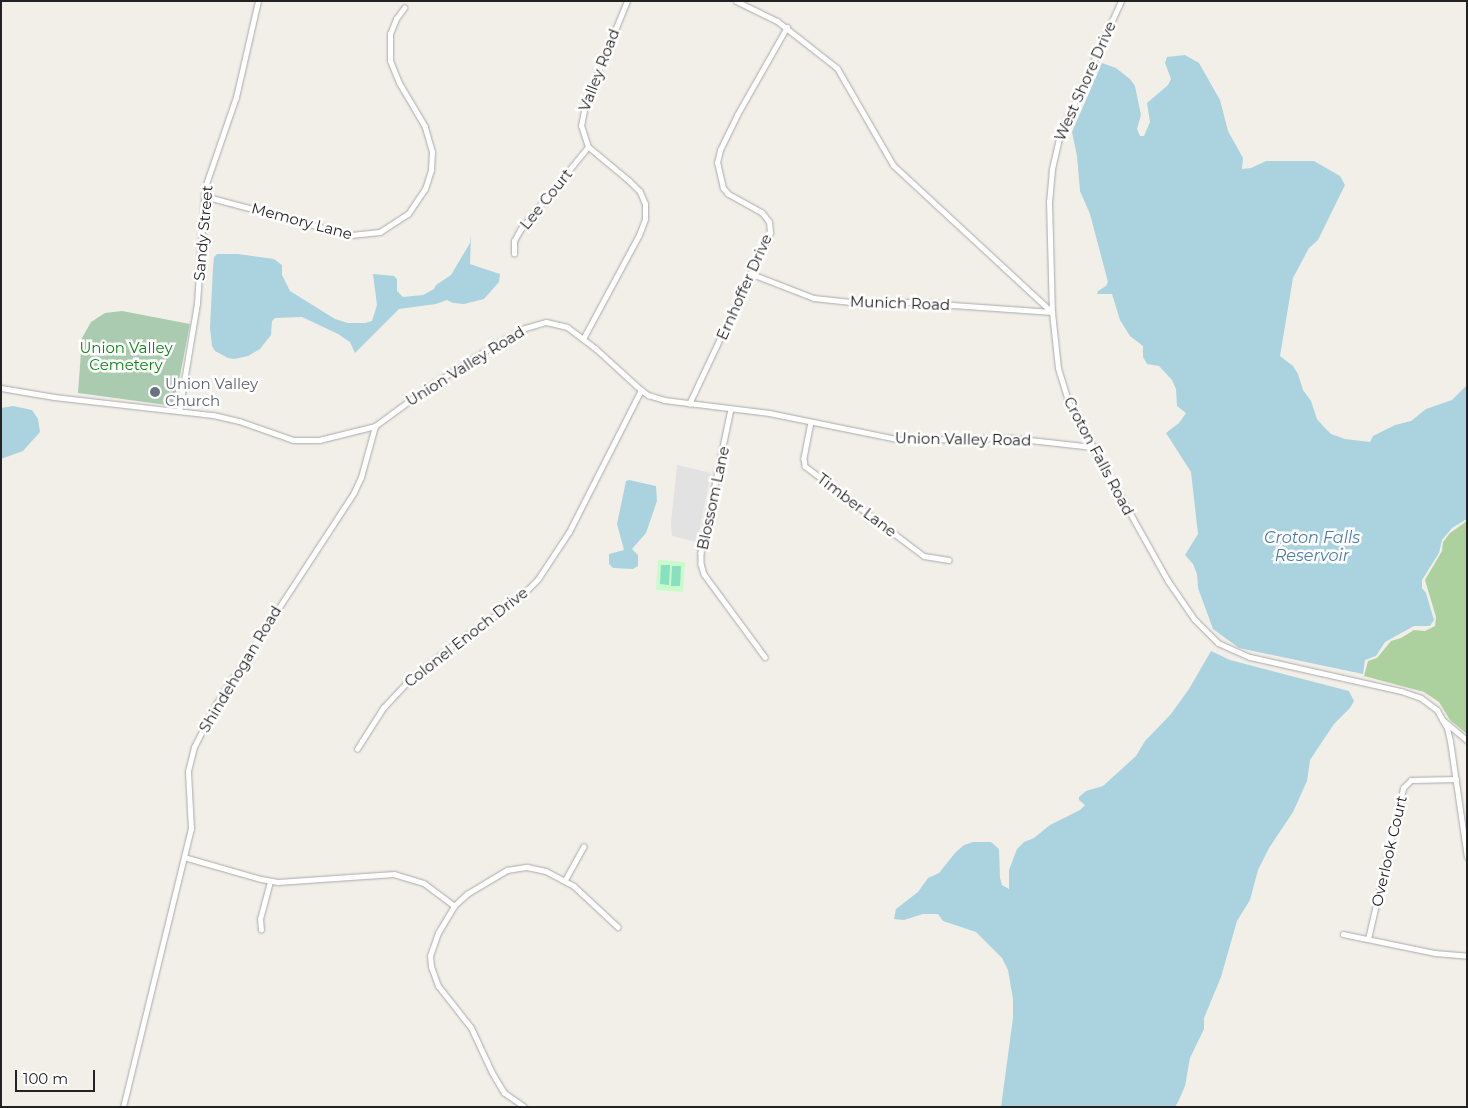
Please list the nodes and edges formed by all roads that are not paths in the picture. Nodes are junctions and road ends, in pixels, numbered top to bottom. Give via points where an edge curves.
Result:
1 (258, 1) edge
2 (627, 1) edge
3 (736, 1) edge
4 (1121, 1) edge
5 (404, 8) dead end
6 (787, 27) junction
7 (588, 147) junction
8 (204, 196) junction
9 (514, 254) dead end
10 (752, 274) junction
11 (1052, 312) junction
12 (583, 339) junction
13 (1, 388) edge
14 (641, 390) junction
15 (689, 404) junction
16 (731, 409) junction
17 (179, 410) junction
18 (811, 422) junction
19 (374, 426) junction
20 (1092, 447) junction
21 (950, 560) dead end
22 (765, 657) dead end
23 (1443, 720) junction
24 (1467, 740) edge
25 (357, 748) dead end
26 (1456, 779) junction
27 (1465, 825) edge
28 (583, 847) dead end
29 (184, 856) junction
30 (1467, 857) edge
31 (565, 880) junction
32 (270, 881) junction
33 (454, 906) junction
34 (618, 927) dead end
35 (261, 930) dead end
36 (1344, 934) dead end
37 (1368, 940) junction
38 (1467, 956) edge
39 (123, 1107) edge
40 (524, 1107) edge

1 - 8 street, Sandy Street via 236,97
2 - 7 street, Valley Road via 582,110 582,134
3 - 6 street
4 - 11 street, West Shore Drive via 1072,106 1055,152 1049,201
5 - 8 street, Memory Lane via 390,34 390,61 425,127 432,152 425,189 408,214 380,232 362,236
6 - 10 street, Ernhoffer Drive via 727,136 717,163 721,184 728,194 758,210 769,222 768,239
6 - 11 street via 837,68 893,165
7 - 9 street, Lee Court via 520,230 514,241
7 - 12 street via 635,186 646,212 639,235
8 - 17 street, Sandy Street via 197,303
10 - 11 street, Munich Road via 814,298
10 - 15 street, Ernhoffer Drive
11 - 20 street, Croton Falls Road via 1062,386
12 - 14 street, Union Valley Road
12 - 19 street, Union Valley Road via 568,327 554,323 539,323 526,328 451,372
13 - 17 street, Union Valley Road via 60,398
14 - 15 street, Union Valley Road via 654,398
14 - 25 street, Colonel Enoch Drive via 590,496 542,573 516,601 458,641 406,683 387,703
15 - 16 street, Union Valley Road
16 - 18 street, Union Valley Road
16 - 22 street, Blossom Lane via 700,560 704,574
17 - 19 street, Union Valley Road via 239,421 300,441 341,436
18 - 20 street, Union Valley Road via 902,440 1012,438
18 - 21 street, Timber Lane via 805,466 924,556
19 - 29 street, Shindehogan Road via 354,492 216,704 198,738 188,772 192,821
20 - 23 street, Croton Falls Road via 1168,581 1194,619 1218,643 1250,657 1413,695 1433,706
23 - 24 street
23 - 26 street, Croton Falls Road
26 - 27 street, Croton Falls Road
26 - 37 street, Overlook Court via 1411,780 1404,788
27 - 30 street, Croton Falls Road
28 - 31 street
29 - 32 street
29 - 39 street, Shindehogan Road
31 - 33 street via 538,868 517,868 477,887
31 - 34 street
32 - 33 street via 394,874 424,883
32 - 35 street via 260,919
33 - 40 street via 433,945 430,956 433,976 471,1028 498,1085
36 - 37 street
37 - 38 street

